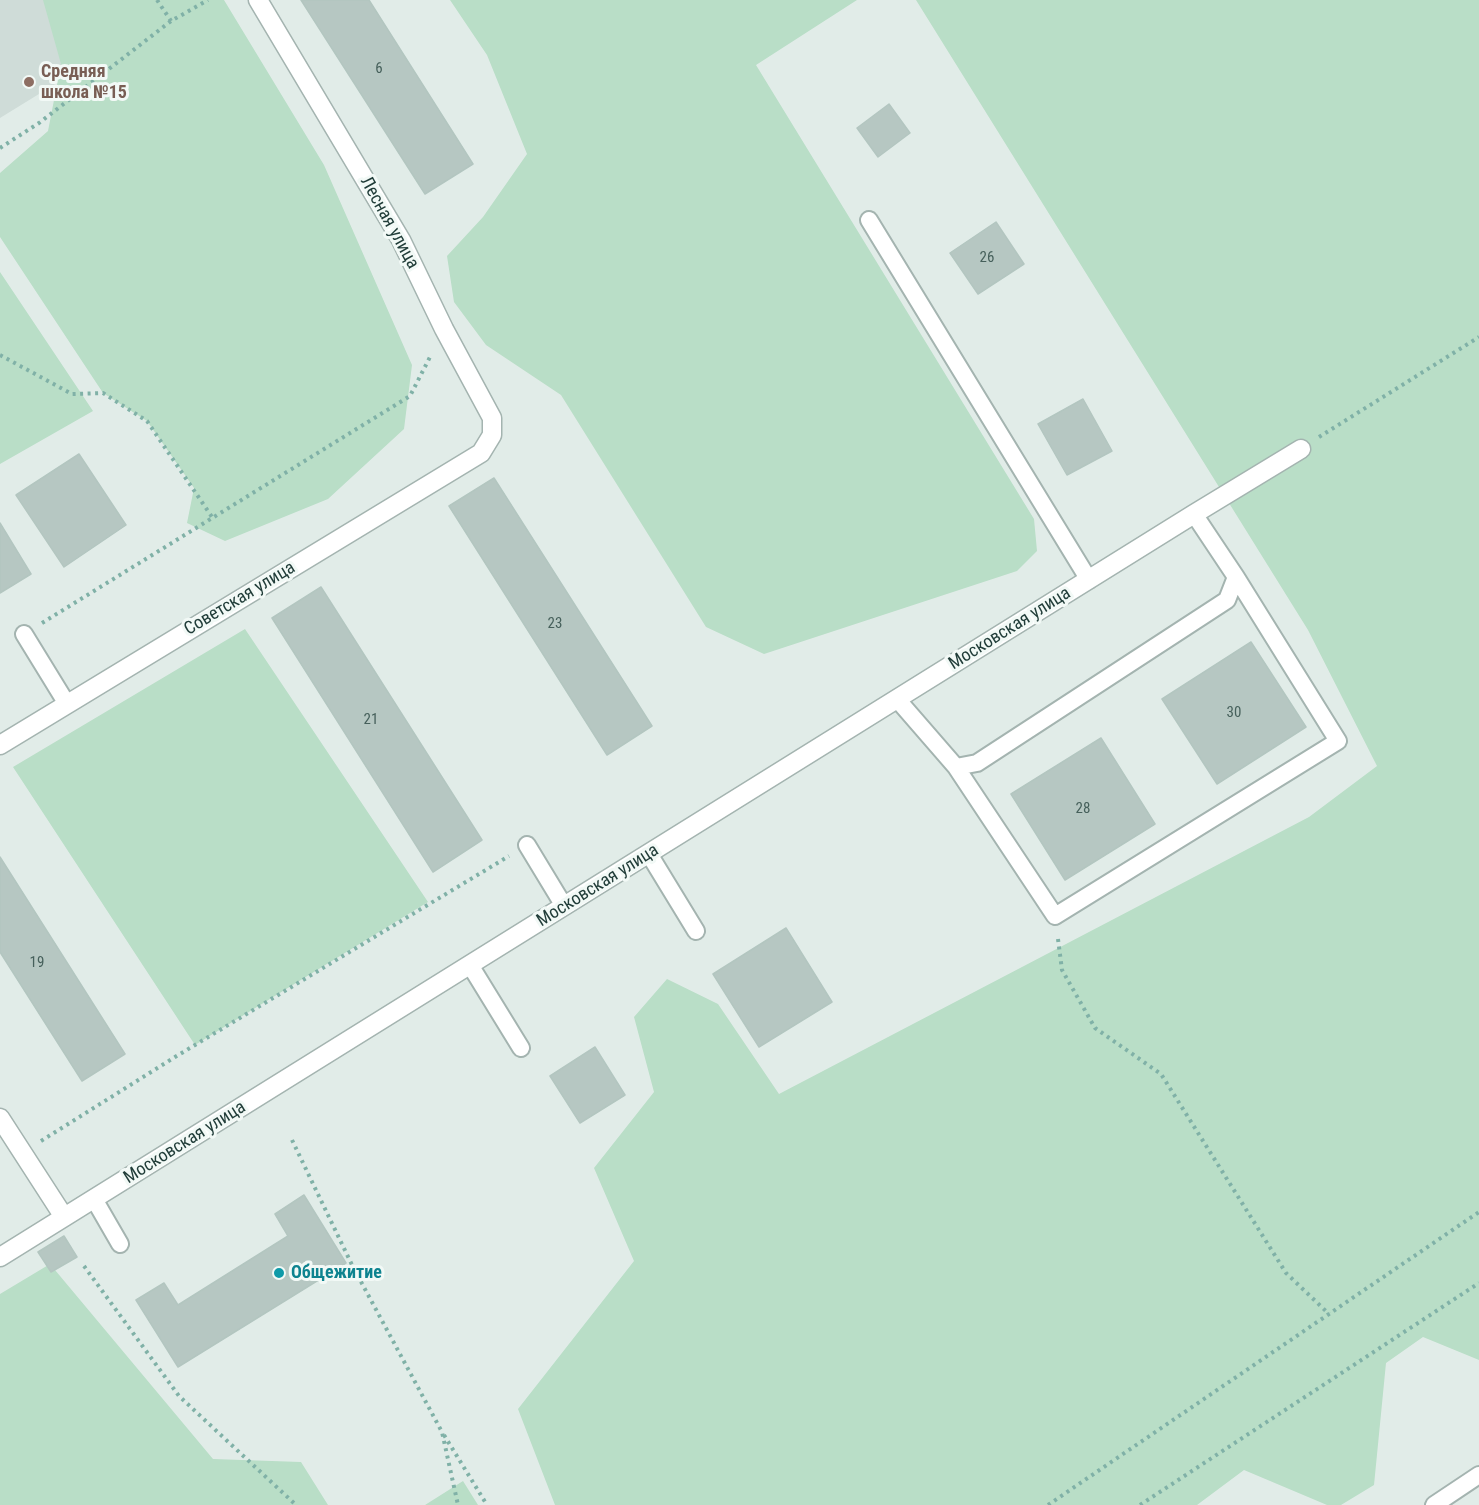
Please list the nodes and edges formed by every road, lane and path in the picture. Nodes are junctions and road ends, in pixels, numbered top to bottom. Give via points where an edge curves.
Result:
1 (157, 0) edge
2 (208, 0) edge
3 (258, 0) edge
4 (171, 21) junction
5 (0, 148) edge
6 (869, 220) dead end
7 (444, 329) junction
8 (1479, 337) edge
9 (0, 355) edge
10 (1301, 449) joint
11 (480, 453) joint
12 (1194, 514) junction
13 (212, 518) junction
14 (1236, 577) junction
15 (1089, 580) junction
16 (24, 634) joint
17 (897, 699) junction
18 (67, 704) junction
19 (0, 745) edge
20 (956, 767) junction
21 (527, 845) joint
22 (649, 854) junction
23 (564, 906) junction
24 (1055, 916) junction
25 (696, 931) dead end
26 (470, 965) junction
27 (521, 1048) dead end
28 (0, 1118) edge
29 (292, 1140) dead end
30 (22, 1153) junction
31 (94, 1199) junction
32 (1479, 1212) edge
33 (64, 1217) junction
34 (120, 1244) dead end
35 (0, 1257) edge
36 (84, 1266) dead end
37 (1479, 1283) edge
38 (1329, 1314) junction
39 (442, 1432) junction
40 (1479, 1475) edge
41 (296, 1505) edge
42 (458, 1505) edge
43 (487, 1505) edge
44 (1048, 1505) edge
45 (1140, 1505) edge
46 (1434, 1505) edge

1 - 4 path
2 - 4 path
3 - 7 street, Лесная улица via 401,240
4 - 5 path via 39,123
6 - 15 lane
7 - 11 street, Лесная улица via 492,418 492,435
7 - 13 path via 410,396
8 - 10 path
9 - 13 path via 72,394 103,393 147,421
10 - 12 street, Московская улица
11 - 18 street, Советская улица
12 - 14 lane
12 - 15 street, Московская улица
13 - 16 path
14 - 20 lane via 1227,600 977,763
14 - 24 lane via 1338,741
15 - 17 street, Московская улица
16 - 18 lane
17 - 20 lane
17 - 22 street, Московская улица
18 - 19 street, Советская улица
20 - 24 lane
21 - 23 lane
21 - 30 path
22 - 23 street, Московская улица
22 - 25 lane
23 - 26 street, Московская улица
24 - 38 path via 1062,970 1095,1028 1161,1074 1286,1273
26 - 27 lane
26 - 31 street, Московская улица
28 - 30 street
29 - 39 path via 352,1265
30 - 33 street
31 - 33 street, Московская улица
31 - 34 lane
32 - 38 path
33 - 35 street, Московская улица
36 - 41 path via 179,1396
37 - 45 path
38 - 44 path
39 - 42 path
39 - 43 path
40 - 46 lane

